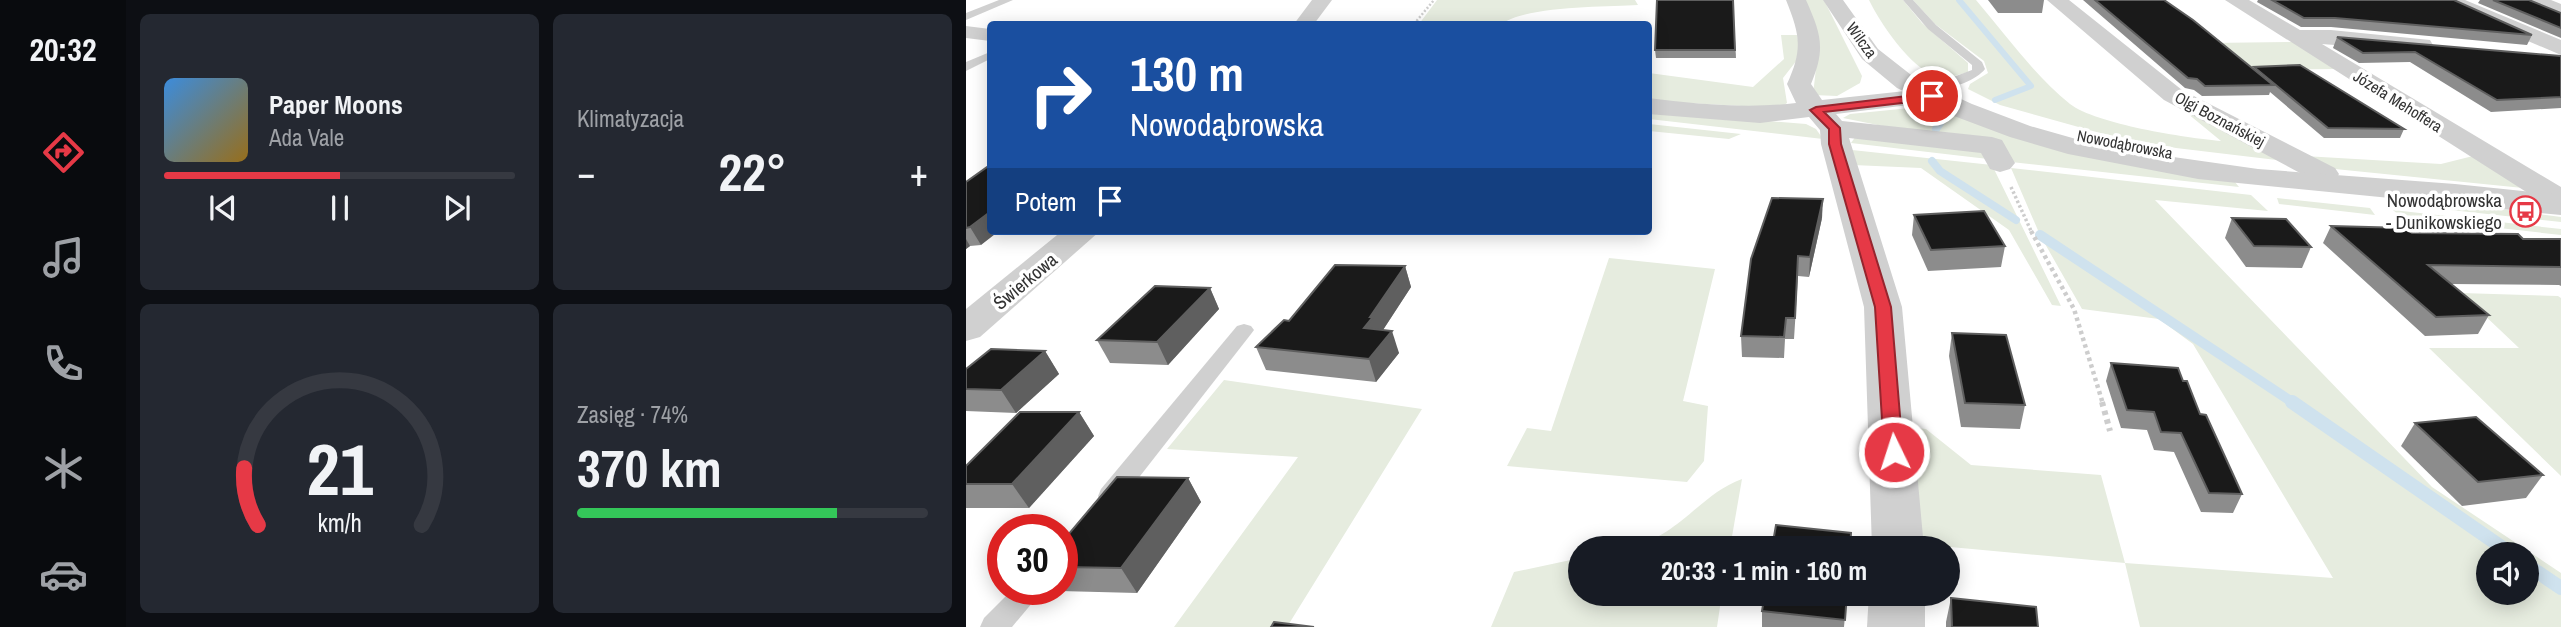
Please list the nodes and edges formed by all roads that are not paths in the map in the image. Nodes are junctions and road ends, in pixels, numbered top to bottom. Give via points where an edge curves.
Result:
1 (1007, 0) edge
2 (1322, 0) edge
3 (1796, 0) edge
4 (1833, 0) edge
5 (1908, 0) edge
6 (2057, 0) edge
7 (2235, 0) edge
8 (2448, 0) edge
9 (2534, 0) edge
10 (2561, 11) edge
11 (966, 17) edge
12 (1306, 21) edge
13 (1878, 31) dead end
14 (966, 33) edge
15 (987, 35) edge
16 (2295, 37) junction
17 (2439, 46) edge
18 (2561, 48) edge
19 (2521, 53) edge
20 (987, 56) edge
21 (2561, 57) edge
22 (1876, 61) junction
23 (966, 67) edge
24 (1928, 90) junction
25 (1860, 99) junction
26 (1652, 106) edge
27 (1825, 119) junction
28 (2000, 163) road end
29 (2324, 174) junction
30 (2442, 192) junction
31 (2561, 203) edge
32 (1078, 235) edge
33 (966, 330) edge
34 (1244, 330) dead end
35 (1092, 518) edge
36 (1897, 536) edge
37 (1015, 605) edge
38 (1897, 606) edge
39 (994, 627) edge
40 (1896, 627) edge

1 - 11 lane
2 - 12 street
3 - 27 street via 1813,50 1799,84 1804,97
4 - 22 street, Wilcza
5 - 24 lane via 1932,27 1978,64 1976,73
6 - 29 street, Olgi Boznańskiej via 2173,95
7 - 16 street, Józefa Mehoffera
8 - 18 street
9 - 10 street
13 - 24 street, Wilcza
14 - 15 street
16 - 17 street
16 - 31 street, Józefa Mehoffera
19 - 21 street
20 - 23 lane
22 - 24 street, Wilcza
22 - 25 street via 1877,72
24 - 25 street
24 - 27 street
24 - 29 street, Nowodąbrowska via 2078,135
24 - 30 street, Nowodąbrowska via 1985,119 2144,162 2270,179
25 - 27 street
26 - 27 street
27 - 28 street via 1993,146
27 - 36 street via 1883,307
29 - 30 street, Nowodąbrowska
30 - 31 street, Nowodąbrowska
32 - 33 street, Świerkowa
34 - 35 lane
37 - 39 lane
38 - 40 street

